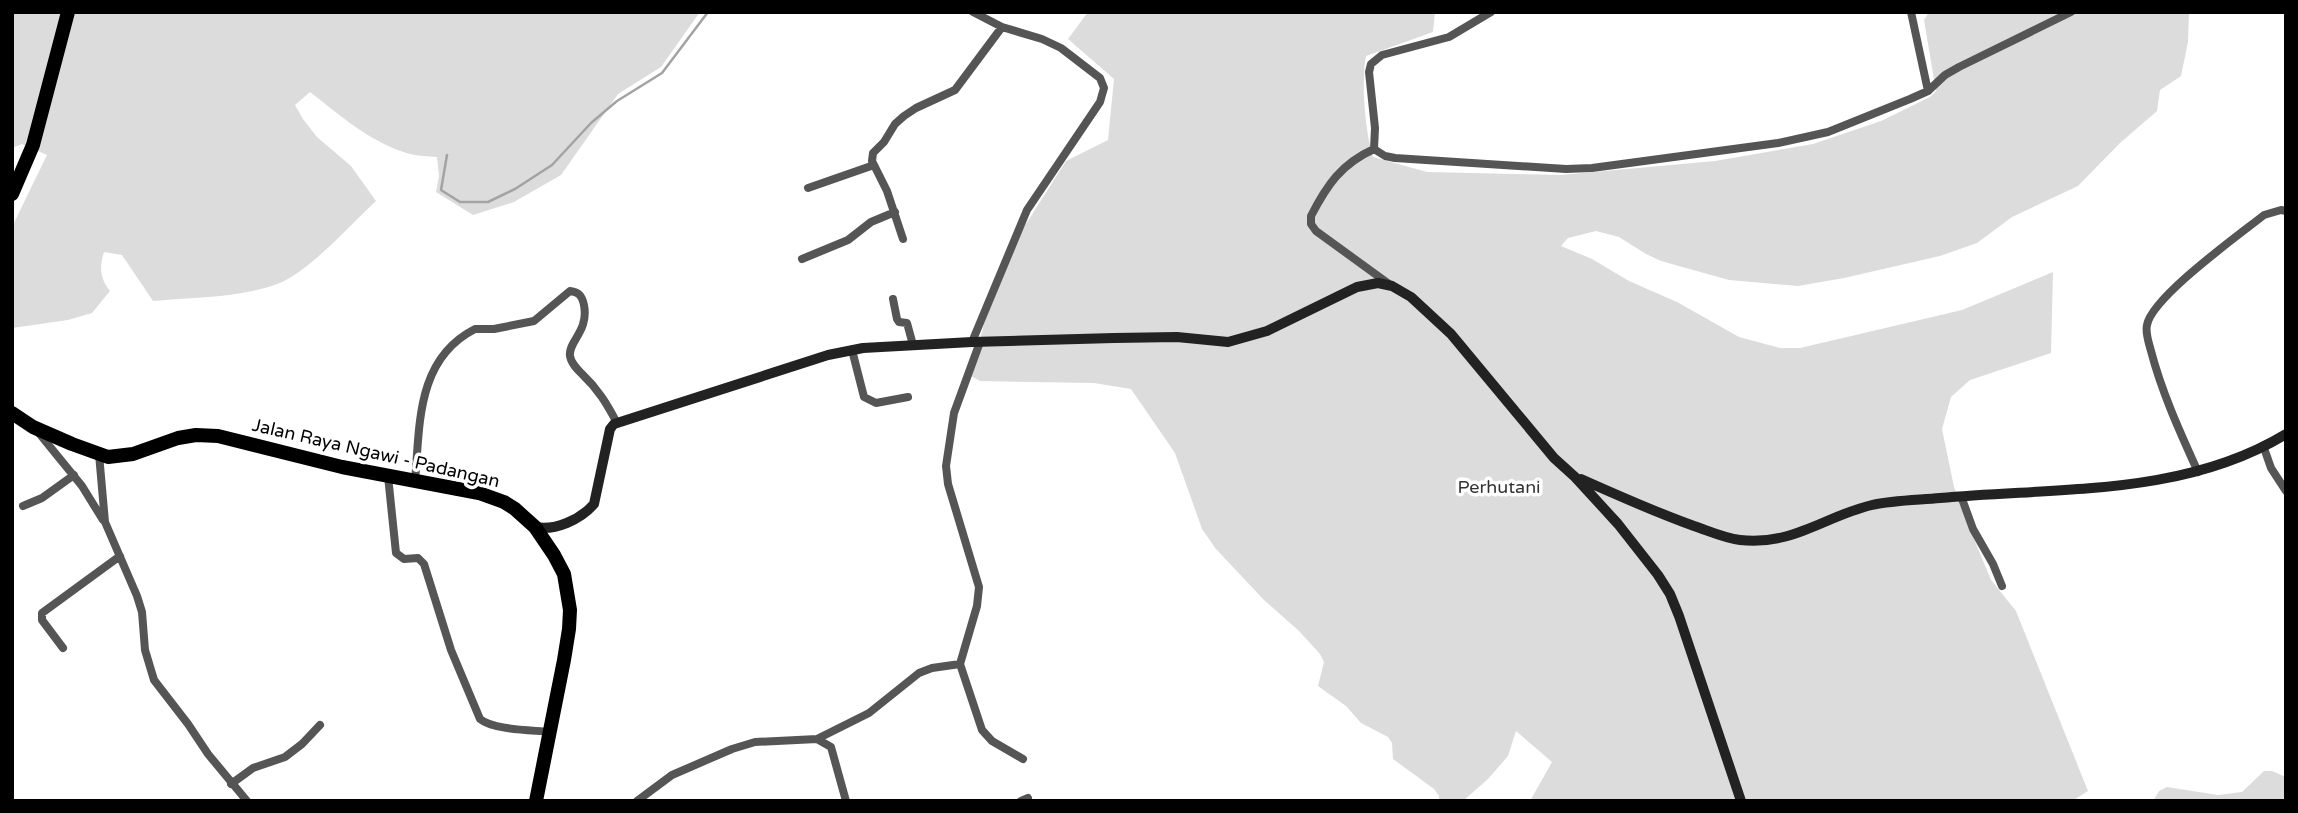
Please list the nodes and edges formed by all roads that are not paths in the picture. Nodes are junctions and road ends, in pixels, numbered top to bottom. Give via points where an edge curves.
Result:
1 (68, 12) edge
2 (973, 12) edge
3 (1491, 12) edge
4 (1911, 12) edge
5 (2071, 12) edge
6 (1002, 27) junction
7 (1928, 91) junction
8 (1374, 149) junction
9 (874, 165) junction
10 (808, 188) dead end
11 (12, 194) edge
12 (2286, 211) edge
13 (895, 212) junction
14 (903, 239) dead end
15 (802, 259) dead end
16 (1392, 286) junction
17 (893, 299) dead end
18 (976, 342) junction
19 (913, 345) junction
20 (852, 350) junction
21 (908, 397) dead end
22 (12, 414) edge
23 (617, 423) junction
24 (33, 427) junction
25 (2286, 434) edge
26 (2264, 448) junction
27 (99, 454) junction
28 (2198, 472) junction
29 (74, 475) junction
30 (388, 476) junction
31 (1575, 477) junction
32 (415, 481) junction
33 (2286, 491) edge
34 (1961, 496) junction
35 (23, 506) dead end
36 (105, 522) junction
37 (535, 527) junction
38 (120, 556) junction
39 (2002, 586) dead end
40 (62, 648) dead end
41 (960, 664) junction
42 (320, 725) dead end
43 (550, 732) junction
44 (817, 739) junction
45 (1023, 759) dead end
46 (231, 785) junction
47 (247, 801) edge
48 (536, 801) edge
49 (637, 801) edge
50 (846, 801) edge
51 (1741, 801) edge

1 - 11 highway via 33,145
2 - 6 street
3 - 8 street via 1449,37 1375,59 1369,72
4 - 7 street
5 - 7 street via 1959,67
6 - 9 street via 955,90 910,111 895,124 873,153
6 - 18 street via 1061,48 1100,78 1104,88 1100,102 1027,210
7 - 8 street via 1828,132 1619,166 1566,169 1395,158
8 - 16 street via 1339,172 1311,221 1316,231
9 - 10 street
9 - 13 street
12 - 28 street via 2264,215 2178,285 2148,321 2157,373
13 - 14 street
13 - 15 street via 871,222 848,240
16 - 18 street via 1357,287 1268,331 1228,342 1177,337
16 - 31 street via 1451,334
17 - 19 street via 897,319 907,323
18 - 19 street
18 - 41 street via 954,413 946,474 979,587
19 - 20 street
20 - 21 street via 864,397 876,403
20 - 23 street
22 - 24 highway, Jalan Raya Ngawi - Padangan
23 - 32 street via 602,394 572,362 569,351 585,323 585,310 583,299 570,291 534,321 475,329 445,354 425,390
23 - 37 street via 610,429 594,504 555,528
24 - 27 highway, Jalan Raya Ngawi - Padangan
24 - 29 street
25 - 26 street
26 - 28 street
26 - 33 street
27 - 30 highway, Jalan Raya Ngawi - Padangan via 124,456 164,442 207,435
27 - 36 street
28 - 34 street via 2114,487
29 - 35 street
29 - 36 street
30 - 32 highway, Jalan Raya Ngawi - Padangan
30 - 43 street via 396,553 424,564 451,650 480,719 496,726
31 - 34 street via 1656,513 1723,536 1751,540 1804,532 1872,505
31 - 51 street via 1618,524 1670,594
32 - 37 highway, Jalan Raya Ngawi - Padangan via 492,497
34 - 39 street
36 - 38 street
37 - 43 highway, Jalan Raya Ngawi - Padangan via 564,574 570,610
38 - 40 street via 42,613
38 - 46 street via 142,612 153,680
41 - 44 street via 919,673 869,713
41 - 45 street via 982,730
42 - 46 street via 285,757 253,768
43 - 48 highway, Jalan Raya Ngawi - Padangan
44 - 49 street via 770,740 732,749 672,775
44 - 50 street via 831,747
46 - 47 street

